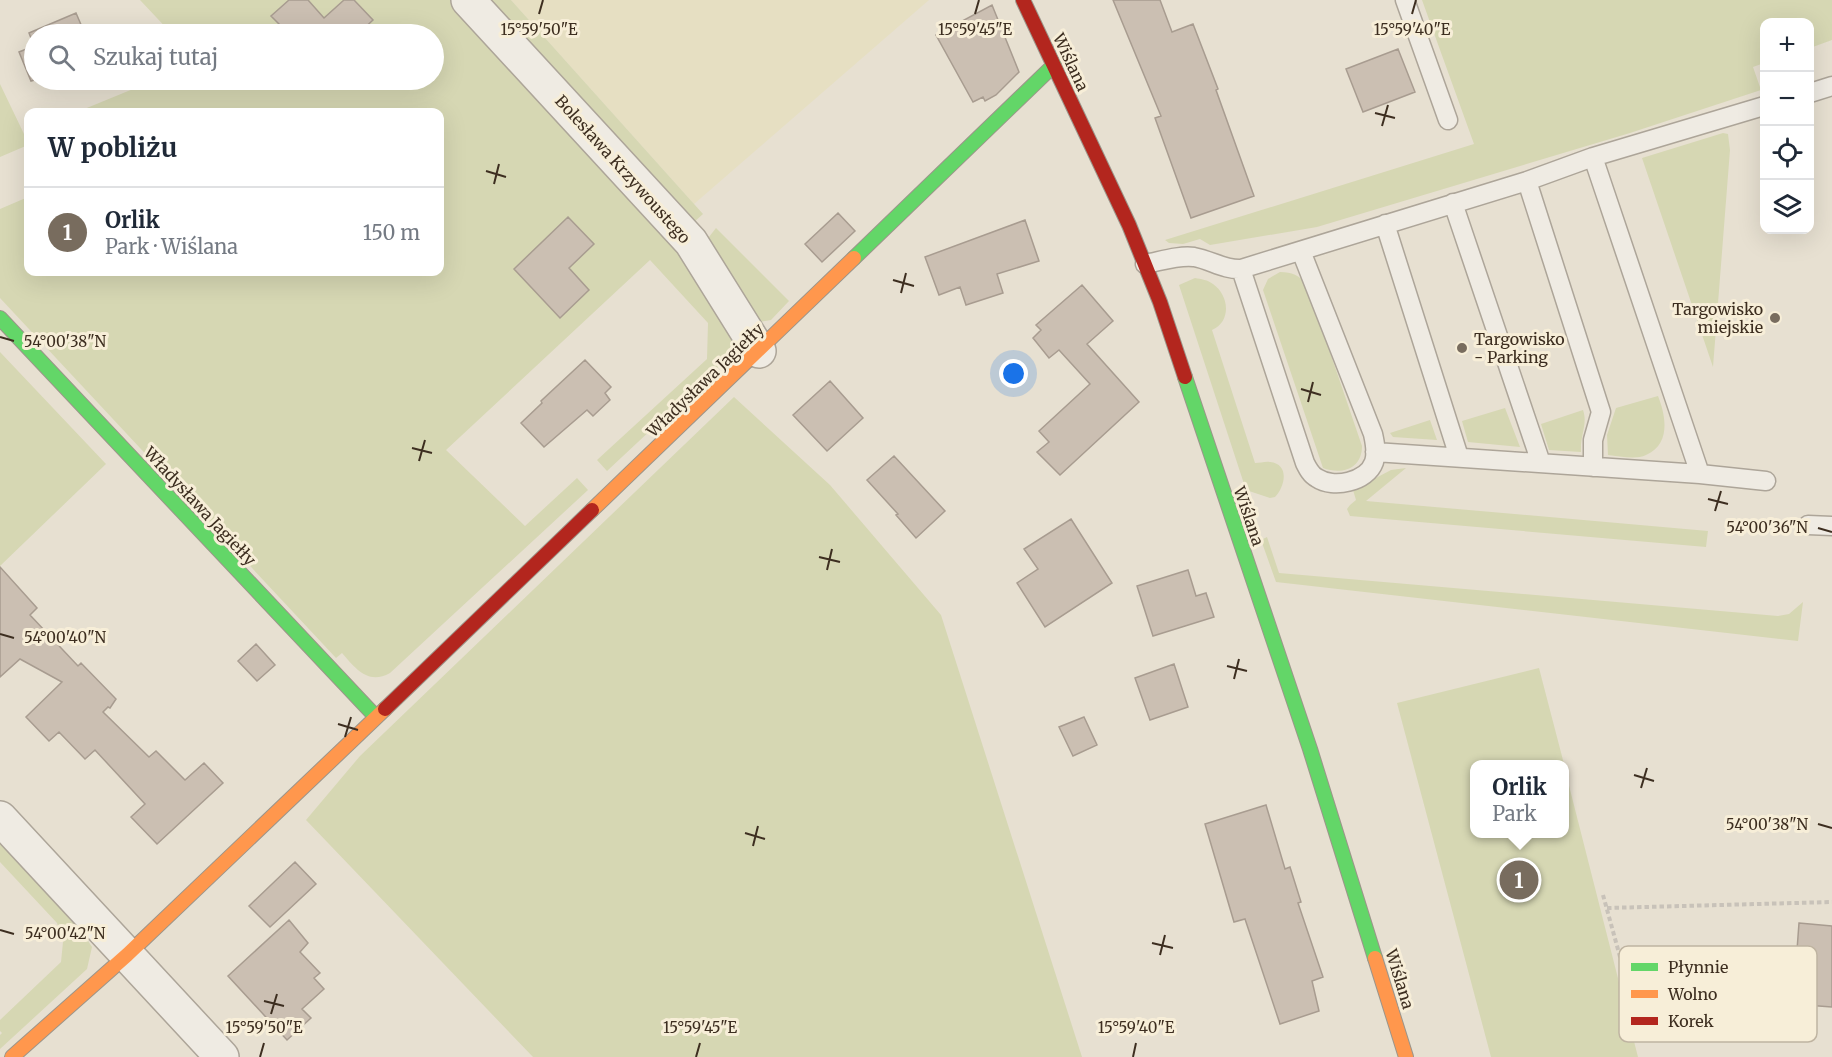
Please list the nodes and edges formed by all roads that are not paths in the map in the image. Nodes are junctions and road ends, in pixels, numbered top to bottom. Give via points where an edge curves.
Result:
1 (468, 0) edge
2 (1023, 0) edge
3 (1405, 0) edge
4 (1054, 65) junction
5 (1832, 86) edge
6 (1814, 91) edge
7 (1760, 107) edge
8 (1448, 120) dead end
9 (1593, 157) junction
10 (1527, 181) junction
11 (1453, 203) junction
12 (1384, 224) junction
13 (1300, 251) junction
14 (1145, 264) junction
15 (1241, 269) junction
16 (0, 318) edge
17 (759, 351) junction
18 (1375, 452) junction
19 (1459, 458) junction
20 (1541, 464) junction
21 (1593, 467) junction
22 (1700, 474) junction
23 (1766, 481) dead end
24 (1808, 525) dead end
25 (1832, 526) edge
26 (376, 717) junction
27 (0, 818) edge
28 (126, 955) junction
29 (12, 1057) edge
30 (222, 1057) edge
31 (1406, 1057) edge

1 - 17 street, Bolesława Krzywoustego via 691,242
2 - 4 street, Wiślana
3 - 8 lane
4 - 14 street, Wiślana
4 - 17 street, Władysława Jagiełły
5 - 6 lane
7 - 9 lane
9 - 10 lane
9 - 22 lane
10 - 11 lane
10 - 21 lane via 1601,412 1593,440
11 - 12 lane
11 - 20 lane
12 - 13 lane
12 - 19 lane
13 - 15 lane
13 - 18 lane via 1372,434
14 - 15 lane via 1188,257
14 - 31 street, Wiślana via 1310,749
15 - 18 lane via 1307,468 1321,480 1348,482 1370,469
16 - 26 street, Władysława Jagiełły
17 - 26 street, Władysława Jagiełły
18 - 19 lane
19 - 20 lane
20 - 21 lane
21 - 22 lane
22 - 23 lane
24 - 25 lane
26 - 28 street, Władysława Jagiełły
27 - 28 street
28 - 29 street, Władysława Jagiełły
28 - 30 street

